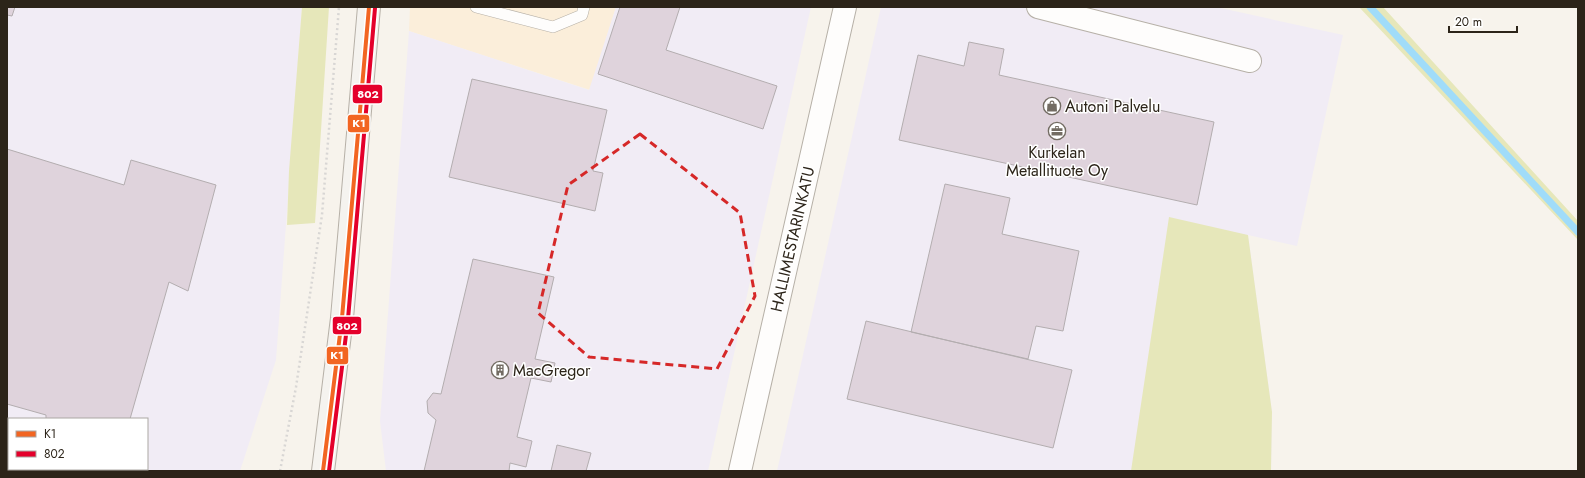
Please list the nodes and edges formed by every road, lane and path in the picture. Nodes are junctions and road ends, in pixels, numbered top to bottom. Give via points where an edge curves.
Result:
1 (339, 7) edge
2 (369, 7) edge
3 (476, 7) edge
4 (584, 7) edge
5 (845, 7) edge
6 (1038, 7) edge
7 (1250, 61) dead end
8 (280, 471) edge
9 (323, 471) edge
10 (740, 471) edge

1 - 8 path via 322,215 296,387
2 - 9 main road via 342,318
3 - 4 lane via 553,27 582,15
5 - 10 street, HALLIMESTARINKATU
6 - 7 street

